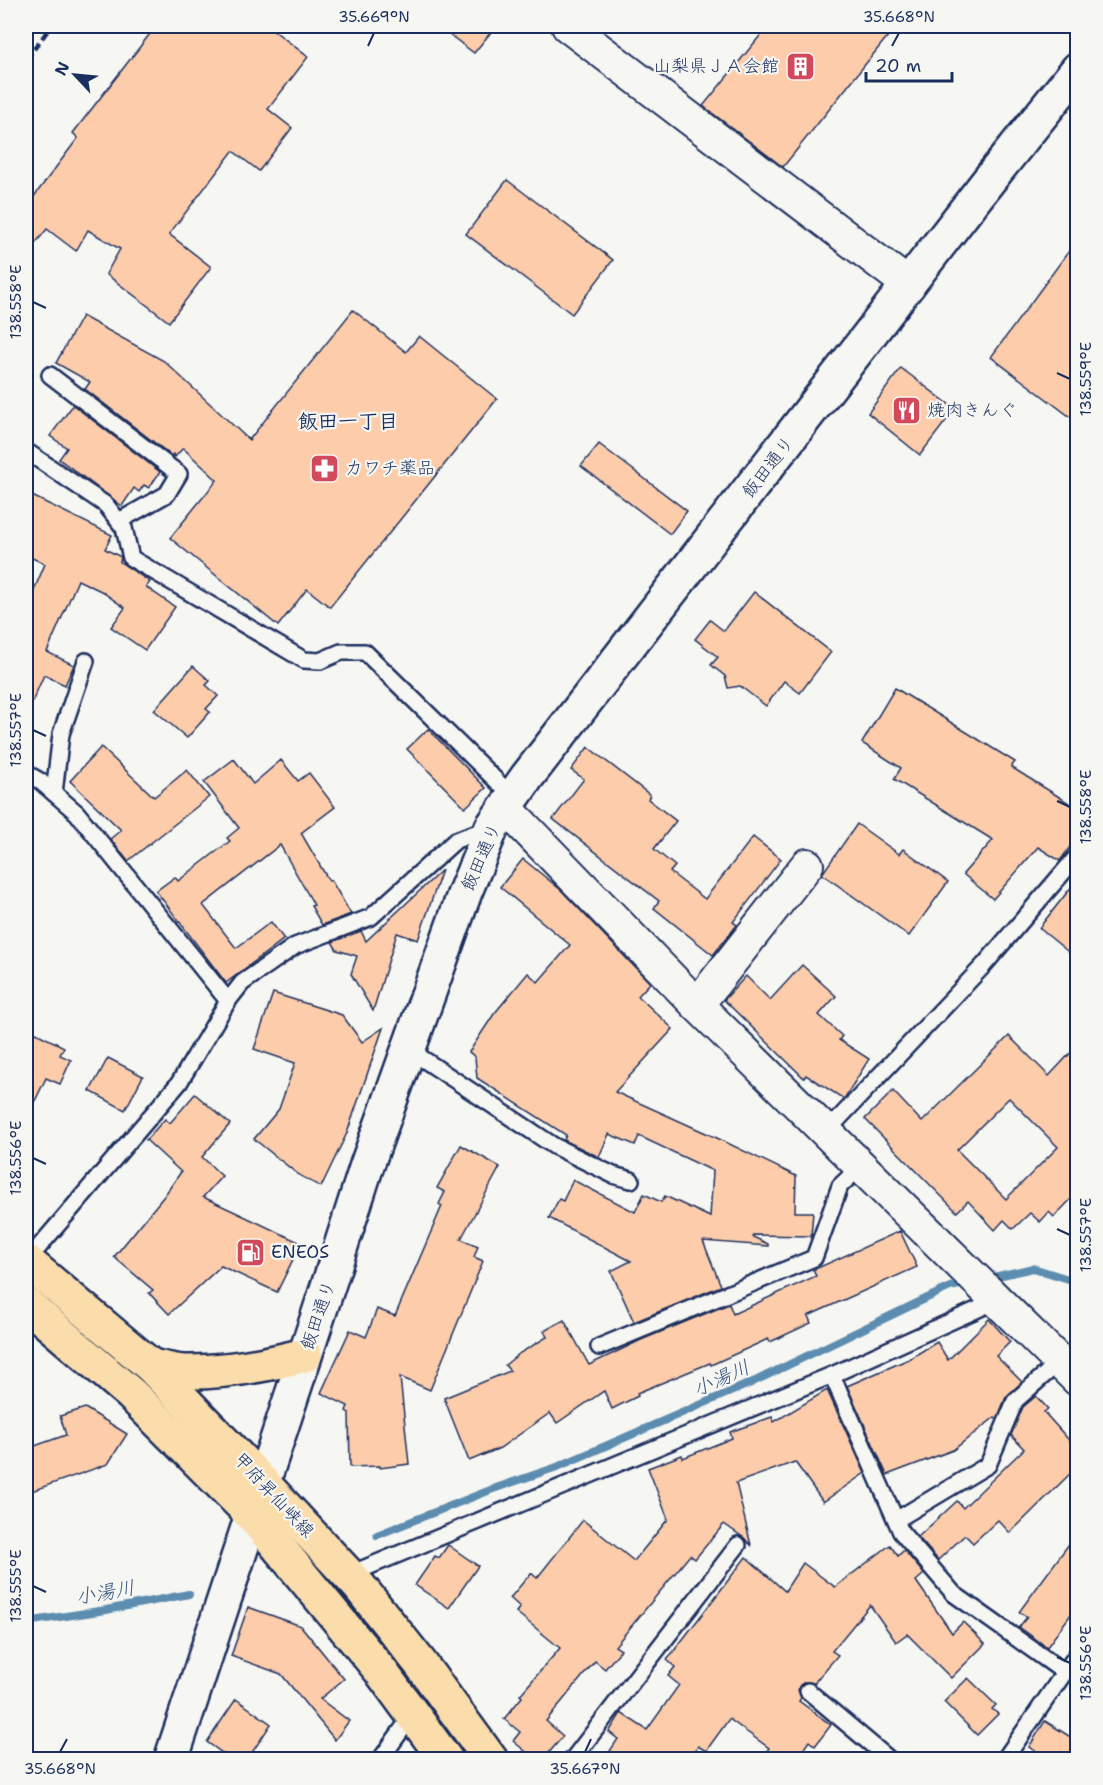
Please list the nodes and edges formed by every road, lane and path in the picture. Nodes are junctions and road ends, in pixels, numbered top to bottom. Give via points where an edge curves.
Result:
1 (568, 26) edge
2 (1077, 69) edge
3 (909, 285) junction
4 (50, 375) dead end
5 (26, 451) edge
6 (119, 521) junction
7 (86, 661) dead end
8 (26, 773) edge
9 (54, 793) junction
10 (503, 810) junction
11 (1077, 855) edge
12 (807, 865) dead end
13 (228, 1001) junction
14 (697, 1005) junction
15 (408, 1049) junction
16 (827, 1131) junction
17 (861, 1166) junction
18 (631, 1180) dead end
19 (26, 1262) edge
20 (994, 1298) junction
21 (26, 1304) edge
22 (599, 1347) dead end
23 (305, 1355) junction
24 (151, 1366) junction
25 (1068, 1371) edge
26 (832, 1375) junction
27 (262, 1482) junction
28 (251, 1514) junction
29 (896, 1520) junction
30 (738, 1545) dead end
31 (348, 1575) junction
32 (1077, 1653) edge
33 (1064, 1672) junction
34 (808, 1692) dead end
35 (413, 1714) junction
36 (171, 1760) edge
37 (380, 1760) edge
38 (446, 1760) edge
39 (491, 1760) edge
40 (572, 1760) edge
41 (890, 1760) edge
42 (1004, 1760) edge

1 - 3 street
2 - 3 main road, 飯田通り
3 - 10 main road, 飯田通り
4 - 6 lane via 179,474 166,494
5 - 6 lane via 106,505
6 - 10 lane via 131,558 304,660 320,662 341,652 365,652
7 - 9 lane via 61,734
8 - 9 lane
9 - 13 lane via 77,813
10 - 13 lane via 456,840 371,917 295,946 242,983
10 - 14 street
10 - 15 main road, 飯田通り via 465,892
11 - 16 lane via 984,965
12 - 14 street
13 - 19 lane via 179,1083
14 - 16 street
15 - 18 lane via 554,1146
15 - 23 main road, 飯田通り
16 - 17 street
17 - 20 street
17 - 22 lane via 840,1186 814,1258
19 - 24 main road, 甲府昇仙峡線
20 - 25 street
20 - 26 lane
21 - 28 main road, 甲府昇仙峡線 via 131,1394
23 - 24 main road via 215,1370 182,1372
23 - 27 main road, 飯田通り
24 - 27 main road, 甲府昇仙峡線
25 - 29 lane via 1015,1401 988,1465
26 - 29 lane
26 - 31 lane
27 - 28 main road, 飯田通り
27 - 31 main road, 甲府昇仙峡線
28 - 35 main road, 甲府昇仙峡線
28 - 36 main road, 飯田通り
29 - 33 lane via 901,1532 954,1594
30 - 40 lane
31 - 39 main road, 甲府昇仙峡線 via 420,1663
32 - 33 lane
33 - 42 lane
34 - 41 lane
35 - 37 lane
35 - 38 main road, 甲府昇仙峡線

